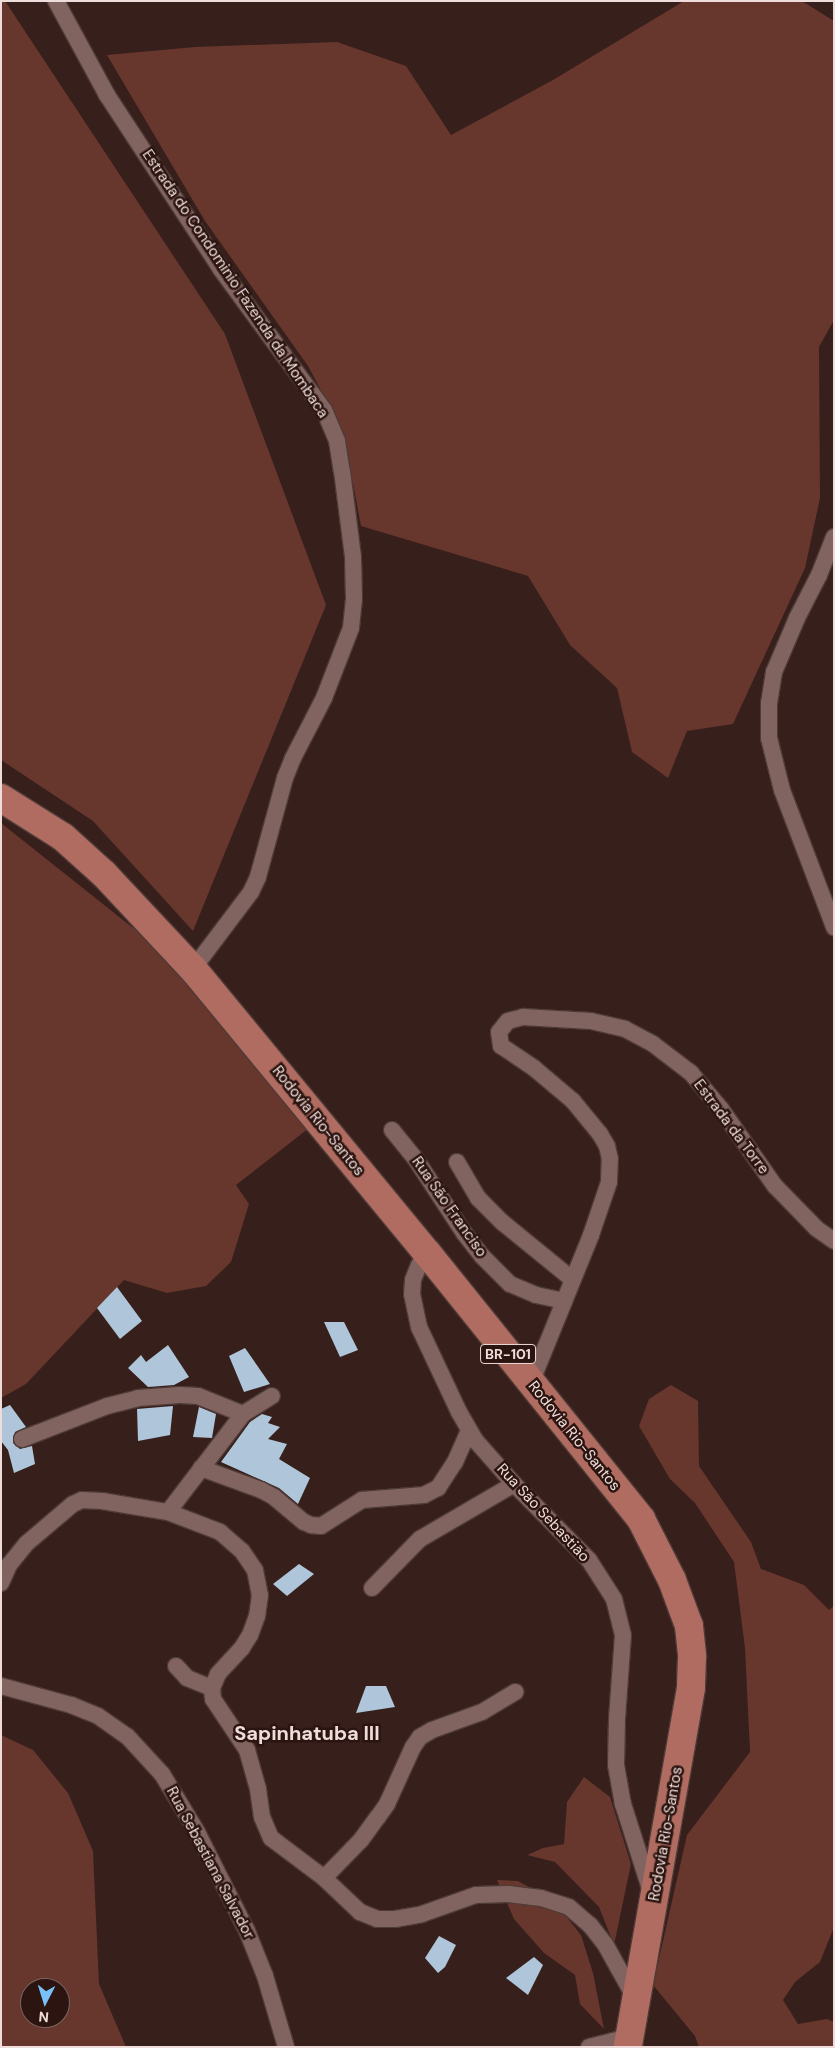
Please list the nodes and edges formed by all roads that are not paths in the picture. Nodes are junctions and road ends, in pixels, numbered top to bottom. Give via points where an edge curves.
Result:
1 (56, 1) edge
2 (834, 536) edge
3 (1, 798) edge
4 (834, 927) edge
5 (193, 969) junction
6 (392, 1130) dead end
7 (457, 1162) dead end
8 (834, 1241) edge
9 (428, 1254) junction
10 (572, 1279) junction
11 (564, 1301) junction
12 (531, 1383) junction
13 (272, 1396) dead end
14 (243, 1414) junction
15 (468, 1430) junction
16 (22, 1439) dead end
17 (201, 1468) junction
18 (514, 1484) junction
19 (168, 1512) junction
20 (5, 1560) edge
21 (1, 1583) edge
22 (372, 1588) dead end
23 (176, 1666) dead end
24 (1, 1686) edge
25 (212, 1688) junction
26 (515, 1692) dead end
27 (324, 1878) junction
28 (654, 1904) junction
29 (636, 2000) junction
30 (629, 2042) edge
31 (286, 2047) edge
32 (589, 2047) edge

1 - 5 street, Estrada do Condominio Fazenda da Mombaca via 107,95 220,268 324,410 337,441 342,471 353,557 351,628 324,698 285,778 258,877 246,899
2 - 4 street via 774,672 769,704 770,738 782,790
3 - 5 highway, Rodovia Rio-Santos / BR-101 via 64,837 104,874
5 - 9 highway, Rodovia Rio-Santos / BR-101
6 - 11 street, Rua São Franciso via 415,1158 464,1233 510,1284 536,1295
7 - 10 street via 478,1198 502,1222
8 - 10 street, Estrada da Torre via 817,1230 774,1186 721,1108 691,1074 653,1044 625,1028 558,1018 523,1017 502,1025 499,1032 501,1046 534,1068 573,1101 607,1146 609,1182
9 - 12 highway, Rodovia Rio-Santos / BR-101
9 - 15 street, Rua São Sebastião via 413,1280 412,1294 419,1327
10 - 11 street, Estrada da Torre
11 - 12 street, Estrada da Torre
12 - 28 highway, Rodovia Rio-Santos / BR-101 via 641,1519 672,1580 689,1626 691,1688
13 - 14 street
14 - 16 street via 198,1396 138,1398 107,1406
14 - 17 street
15 - 17 street via 455,1462 438,1488 424,1494 362,1500 321,1526 304,1522 261,1490
15 - 18 street, Rua São Sebastião
17 - 19 street
18 - 22 street via 420,1540
18 - 28 street, Rua São Sebastião via 588,1560 614,1599 623,1635 616,1766 623,1804
19 - 20 street via 82,1500
19 - 25 street via 220,1532 242,1551 255,1570 260,1595 257,1616 246,1642 218,1674
20 - 21 street
23 - 25 street via 187,1678
24 - 31 street, Rua Sebastiana Salvador via 72,1705 98,1716 127,1736 162,1774 197,1832 247,1931 265,1976
25 - 27 street via 219,1710 247,1750 262,1817 271,1838
26 - 27 street via 482,1712 420,1737 387,1804 361,1840
27 - 29 street via 360,1912 377,1920 422,1914 476,1895 541,1898 569,1907 605,1944
28 - 29 highway, Rodovia Rio-Santos / BR-101
29 - 30 highway, Rodovia Rio-Santos / BR-101
30 - 32 street

